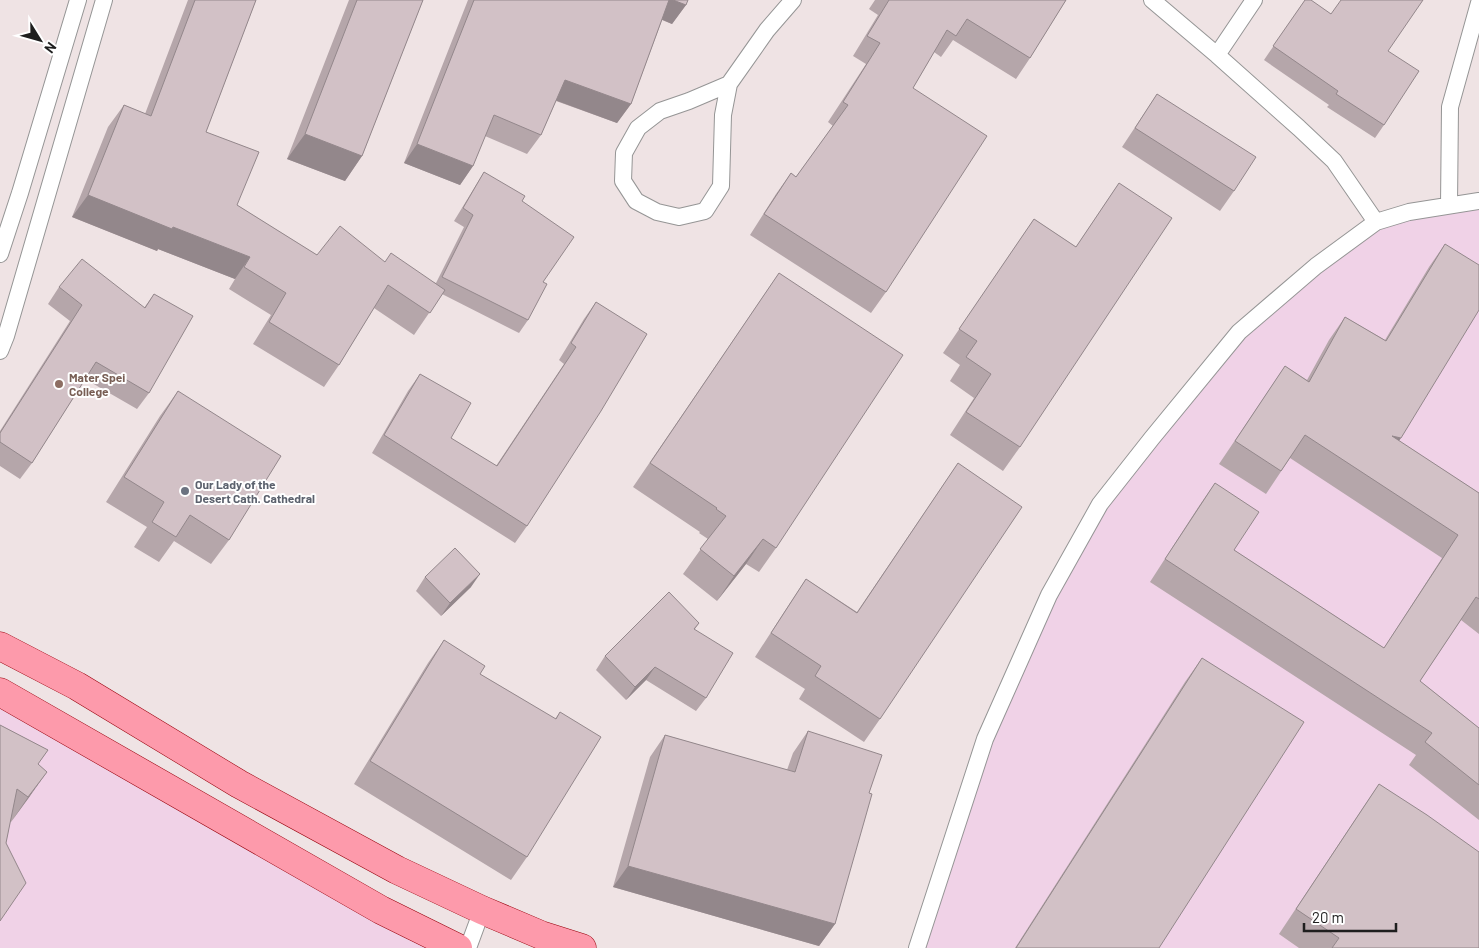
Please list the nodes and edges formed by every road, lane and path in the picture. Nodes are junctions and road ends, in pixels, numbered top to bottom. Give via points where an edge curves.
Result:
1 (78, 0) edge
2 (104, 0) edge
3 (793, 0) edge
4 (1152, 0) edge
5 (1254, 0) edge
6 (1479, 3) edge
7 (1217, 55) junction
8 (729, 84) junction
9 (1479, 201) edge
10 (1449, 205) junction
11 (1376, 222) junction
12 (0, 254) edge
13 (0, 351) edge
14 (0, 646) edge
15 (76, 686) junction
16 (0, 692) edge
17 (0, 710) edge
18 (51, 721) junction
19 (482, 910) junction
20 (458, 948) edge
21 (468, 948) edge
22 (582, 948) edge
23 (917, 948) edge

1 - 12 lane
2 - 13 lane
3 - 8 lane
4 - 7 lane
5 - 7 lane
6 - 10 lane via 1450,108
7 - 11 lane via 1334,161
8 - 8 lane via 722,115 721,186 705,212 679,218 657,212 636,201 623,181 624,153 638,128 660,111
9 - 10 lane
10 - 11 lane
11 - 23 lane via 1316,266 1239,332 1100,504 1049,595 985,739
14 - 15 main road
15 - 18 main road
15 - 19 main road via 239,784 398,870
16 - 18 main road
17 - 18 main road
18 - 20 main road via 381,910
19 - 21 lane
19 - 22 main road

